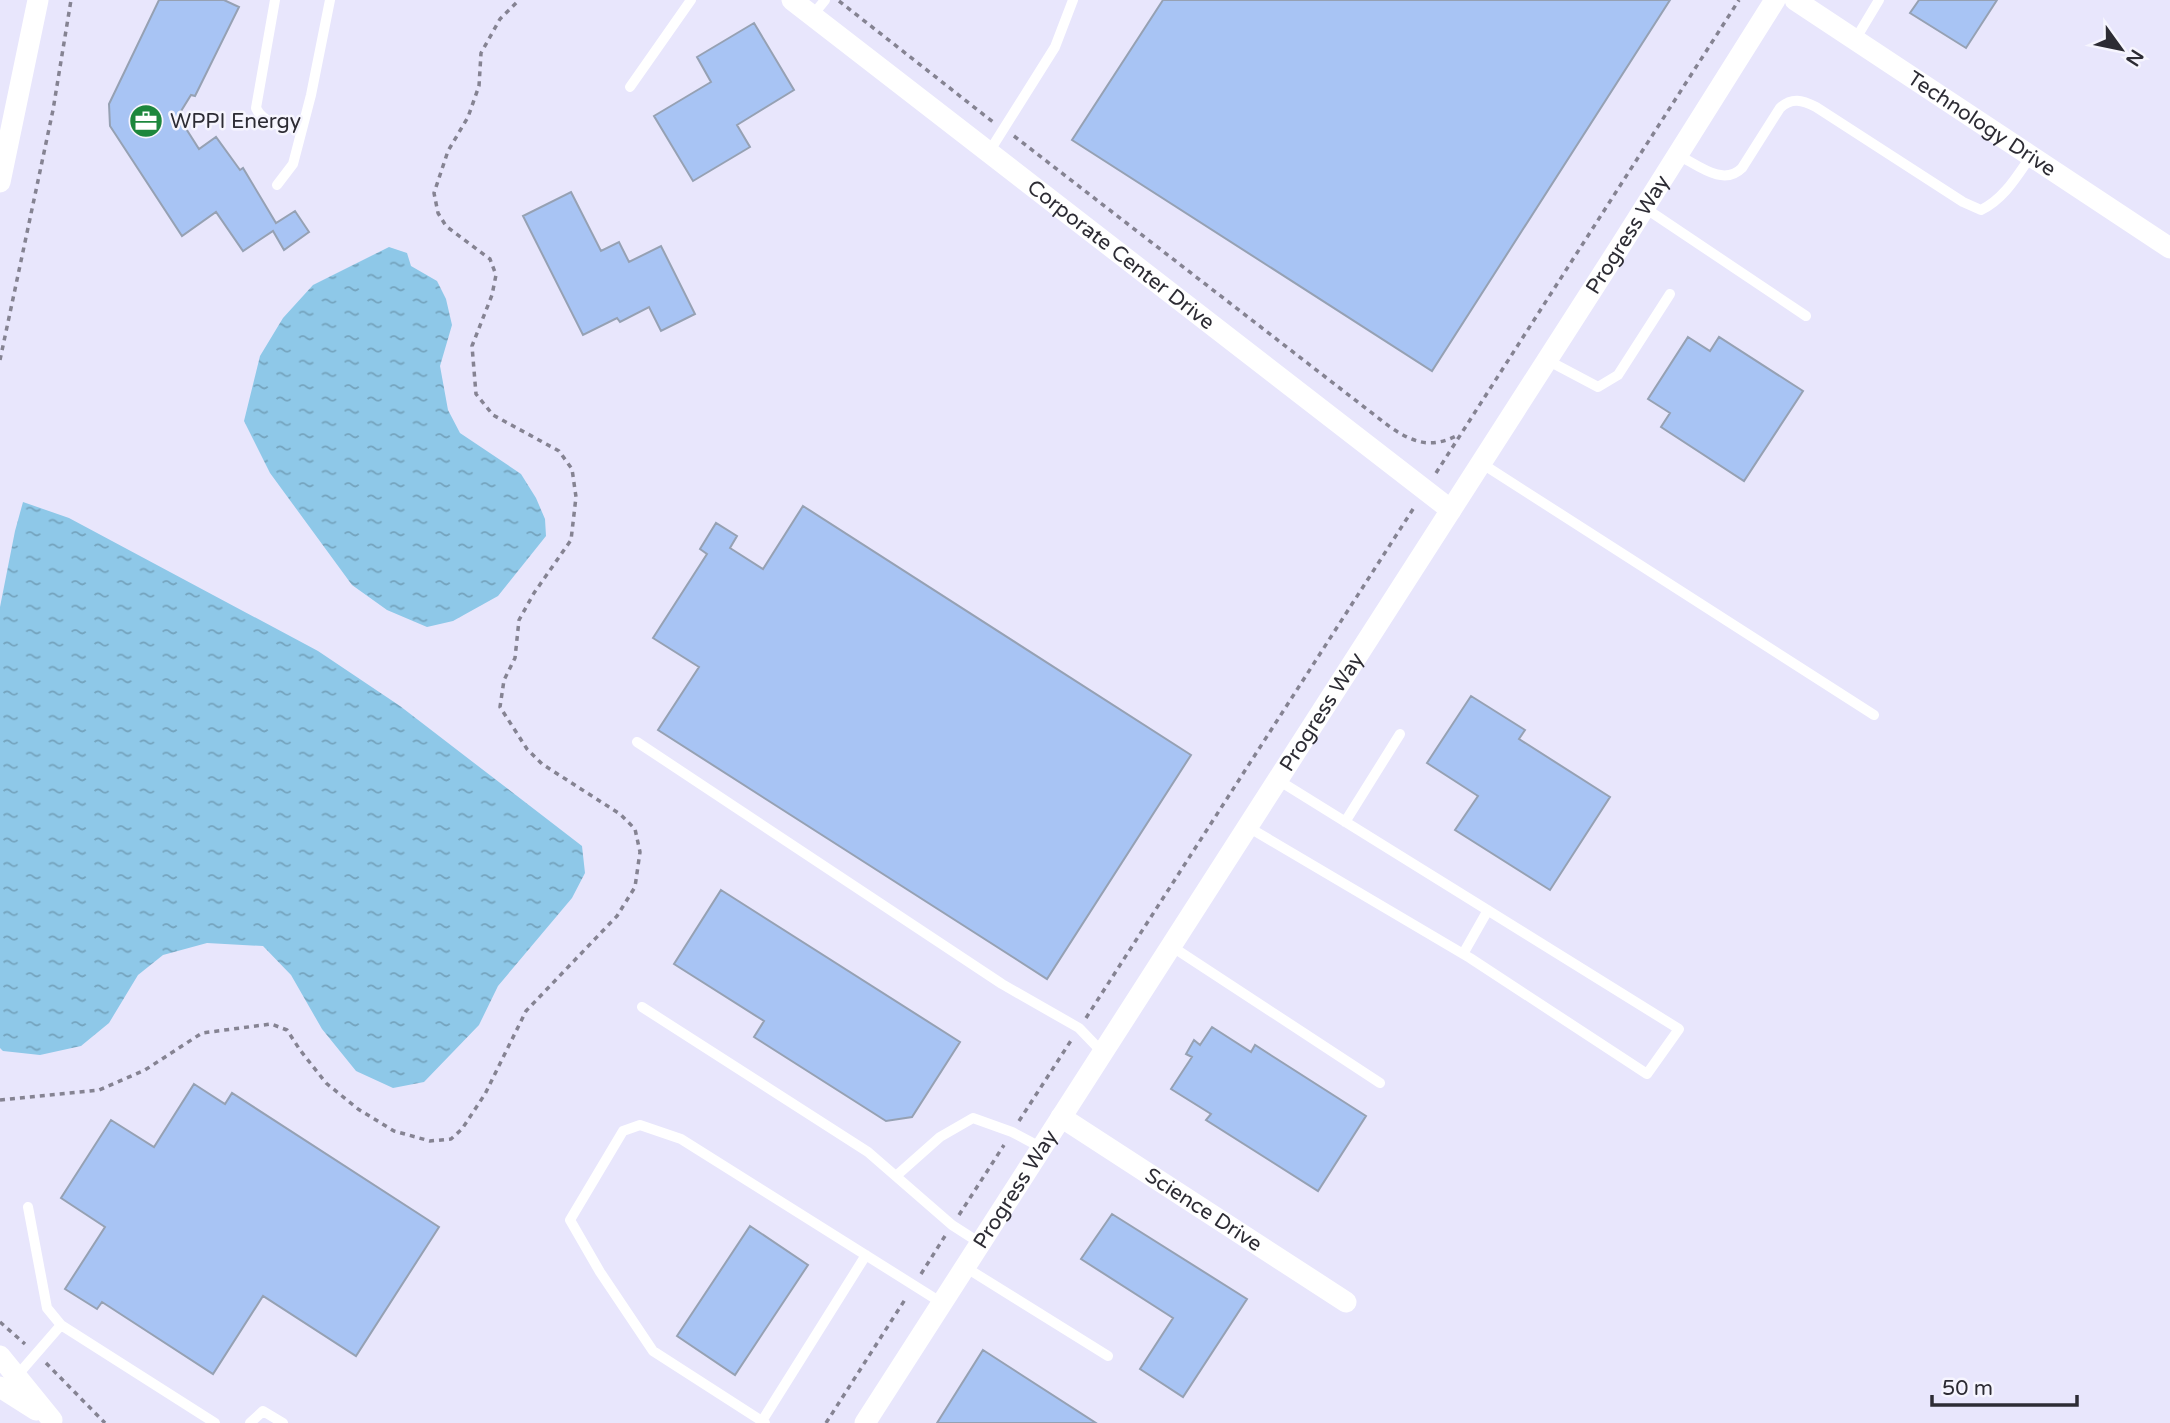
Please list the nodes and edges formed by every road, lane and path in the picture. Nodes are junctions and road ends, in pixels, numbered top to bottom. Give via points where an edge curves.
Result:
1 (38, 0) edge
2 (71, 0) edge
3 (275, 0) edge
4 (330, 0) edge
5 (519, 0) edge
6 (691, 0) edge
7 (792, 0) edge
8 (838, 0) edge
9 (1073, 0) edge
10 (1740, 0) edge
11 (1776, 0) edge
12 (1795, 0) edge
13 (1880, 0) edge
14 (819, 8) edge
15 (1855, 40) junction
16 (630, 87) dead end
17 (302, 129) junction
18 (1003, 129) junction
19 (989, 152) junction
20 (1678, 155) junction
21 (2031, 156) junction
22 (0, 181) edge
23 (277, 185) dead end
24 (1644, 208) junction
25 (2170, 248) edge
26 (1670, 294) dead end
27 (1806, 316) dead end
28 (0, 360) edge
29 (1548, 360) junction
30 (1459, 434) junction
31 (1481, 463) junction
32 (1425, 490) junction
33 (1451, 510) junction
34 (1874, 715) dead end
35 (1400, 734) dead end
36 (637, 742) dead end
37 (1278, 780) junction
38 (1345, 822) junction
39 (1248, 827) junction
40 (1488, 909) junction
41 (1171, 946) junction
42 (1463, 954) junction
43 (642, 1007) dead end
44 (1079, 1028) junction
45 (1103, 1053) junction
46 (1380, 1083) dead end
47 (0, 1100) edge
48 (1061, 1117) junction
49 (1012, 1132) junction
50 (1042, 1147) junction
51 (896, 1176) junction
52 (28, 1207) dead end
53 (952, 1226) junction
54 (980, 1243) junction
55 (866, 1255) junction
56 (965, 1267) junction
57 (914, 1285) junction
58 (1346, 1302) dead end
59 (942, 1303) junction
60 (0, 1322) edge
61 (61, 1325) junction
62 (36, 1354) junction
63 (0, 1356) edge
64 (1108, 1356) dead end
65 (7, 1384) edge
66 (54, 1422) edge
67 (764, 1422) edge
68 (105, 1423) edge
69 (215, 1423) edge
70 (250, 1423) edge
71 (283, 1423) edge
72 (826, 1423) edge
73 (865, 1423) edge

1 - 22 street
2 - 28 path via 54,110
3 - 17 lane via 256,108 260,117
4 - 17 lane
5 - 47 path via 500,19 481,53 479,86 434,193 446,226 490,259 496,275 472,346 476,394 493,415 559,451 572,469 576,497 571,540 519,620 515,658 504,680 500,707 542,764 620,814 635,829 640,852 635,887 617,916 526,1011 485,1094 451,1139 430,1141 394,1130 358,1110 326,1083 286,1030 271,1024 202,1032 145,1070 99,1090
6 - 16 lane
7 - 14 street, Corporate Center Drive
8 - 18 path
9 - 18 lane via 1055,47
10 - 30 path
11 - 20 street, Progress Way
12 - 15 street, Technology Drive
13 - 15 lane
14 - 19 street, Corporate Center Drive
15 - 21 street, Technology Drive
17 - 23 lane via 293,164
18 - 19 lane
18 - 30 path via 1406,438 1440,443
19 - 32 street, Corporate Center Drive
20 - 21 lane via 1722,177 1735,175 1780,108 1788,101 1801,100 1981,210 2010,186
20 - 24 street, Progress Way
21 - 25 street, Technology Drive
24 - 27 lane
24 - 29 street, Progress Way
26 - 29 lane via 1618,374 1598,387
29 - 31 street, Progress Way
30 - 32 path
31 - 33 street, Progress Way
31 - 34 lane
32 - 33 street, Corporate Center Drive
32 - 44 path
33 - 37 street, Progress Way
35 - 38 lane
36 - 44 lane via 1002,984
37 - 38 lane
37 - 39 street, Progress Way
38 - 40 lane
39 - 41 street, Progress Way
39 - 42 lane
40 - 42 lane
40 - 42 lane via 1679,1028 1647,1074
41 - 45 street, Progress Way
41 - 46 lane
43 - 51 lane via 829,1125
44 - 45 lane
44 - 49 path
45 - 48 street, Progress Way
48 - 50 street, Progress Way
48 - 58 street, Science Drive
49 - 50 lane
49 - 51 lane via 974,1118 940,1138
49 - 53 path
50 - 54 street, Progress Way
51 - 53 lane
52 - 61 lane via 47,1308
53 - 54 lane
53 - 57 path
54 - 56 street, Progress Way
55 - 57 lane
55 - 67 lane
55 - 67 lane via 681,1139 640,1125 623,1131 570,1220 653,1351
56 - 59 street, Progress Way
56 - 64 lane
57 - 59 lane
57 - 72 path
59 - 73 street, Progress Way
60 - 62 path
61 - 62 lane
61 - 69 lane
62 - 65 lane
62 - 68 path
63 - 65 street
65 - 66 street
70 - 71 lane via 263,1411

